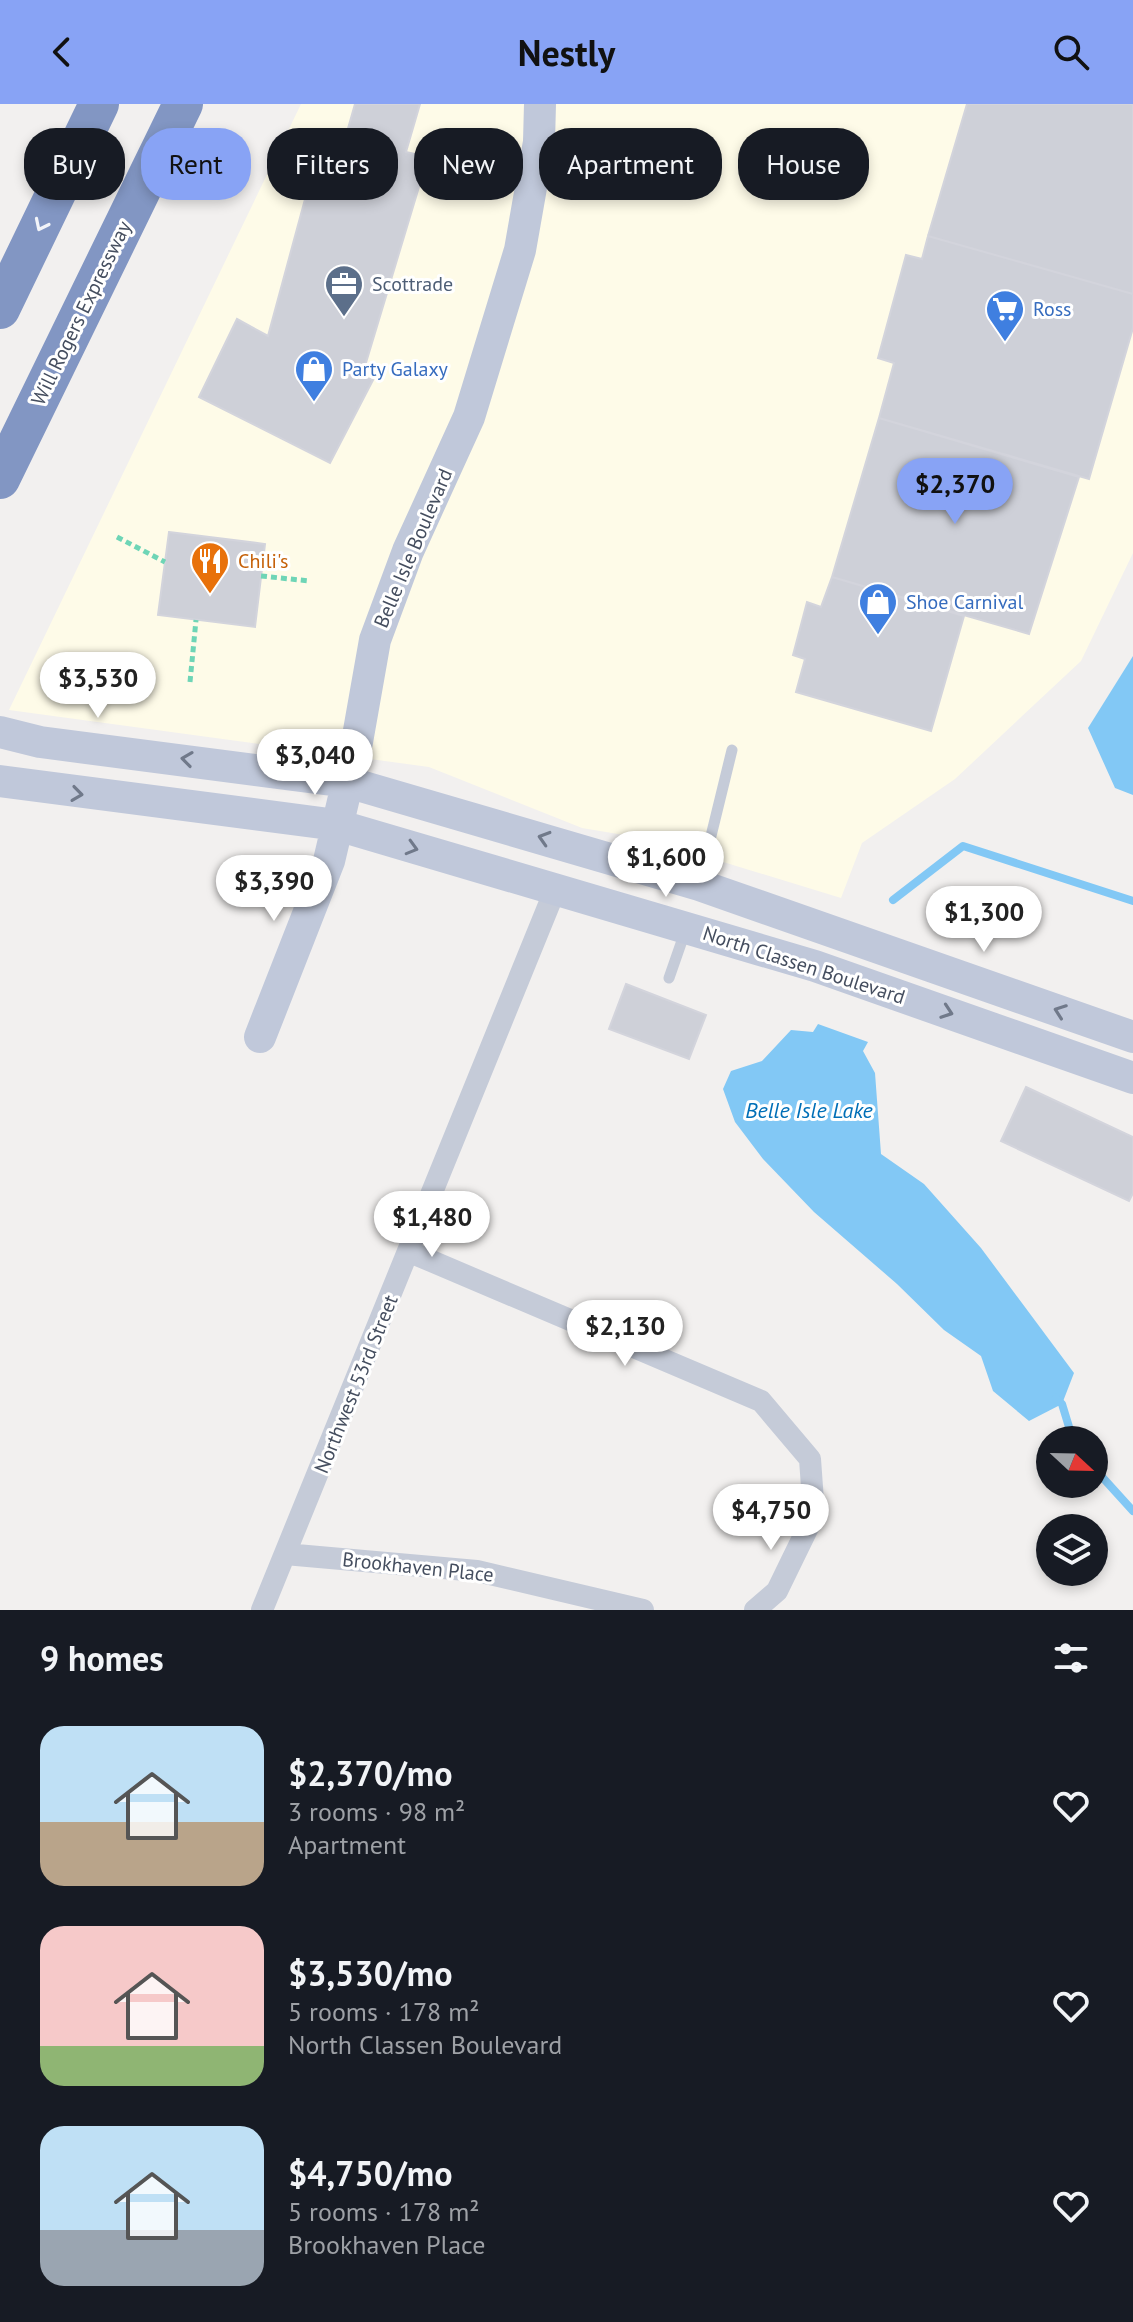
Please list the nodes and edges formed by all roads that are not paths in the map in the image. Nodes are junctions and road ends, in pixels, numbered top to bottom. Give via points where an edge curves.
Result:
1 (99, 104) edge
2 (183, 104) edge
3 (540, 104) edge
4 (0, 309) edge
5 (0, 479) edge
6 (0, 732) edge
7 (732, 750) dead end
8 (0, 781) edge
9 (347, 782) junction
10 (337, 825) junction
11 (699, 885) junction
12 (555, 890) junction
13 (686, 928) junction
14 (669, 978) dead end
15 (260, 1037) dead end
16 (1133, 1037) edge
17 (1133, 1078) edge
18 (410, 1252) junction
19 (285, 1554) junction
20 (262, 1610) edge
21 (643, 1610) edge
22 (755, 1610) edge

1 -> 4 highway
2 - 5 highway, Will Rogers Expressway
3 - 9 main road, Belle Isle Boulevard via 539,142 520,250 469,417 408,551 375,640
9 -> 6 main road, North Classen Boulevard via 40,742
7 - 11 lane
8 -> 10 main road, North Classen Boulevard
9 - 10 main road, Belle Isle Boulevard
11 -> 9 main road, North Classen Boulevard
10 -> 12 main road, North Classen Boulevard
10 - 15 main road, Belle Isle Boulevard via 329,861
11 - 13 main road
16 -> 11 main road, North Classen Boulevard
12 - 13 main road, North Classen Boulevard
12 - 18 street, Northwest 53rd Street
13 - 14 lane
13 -> 17 main road, North Classen Boulevard via 815,966
18 - 19 street, Northwest 53rd Street
18 - 22 street via 761,1401 810,1459 814,1515 777,1591
19 - 20 street, Northwest 53rd Street
19 - 21 street, Brookhaven Place via 477,1571

